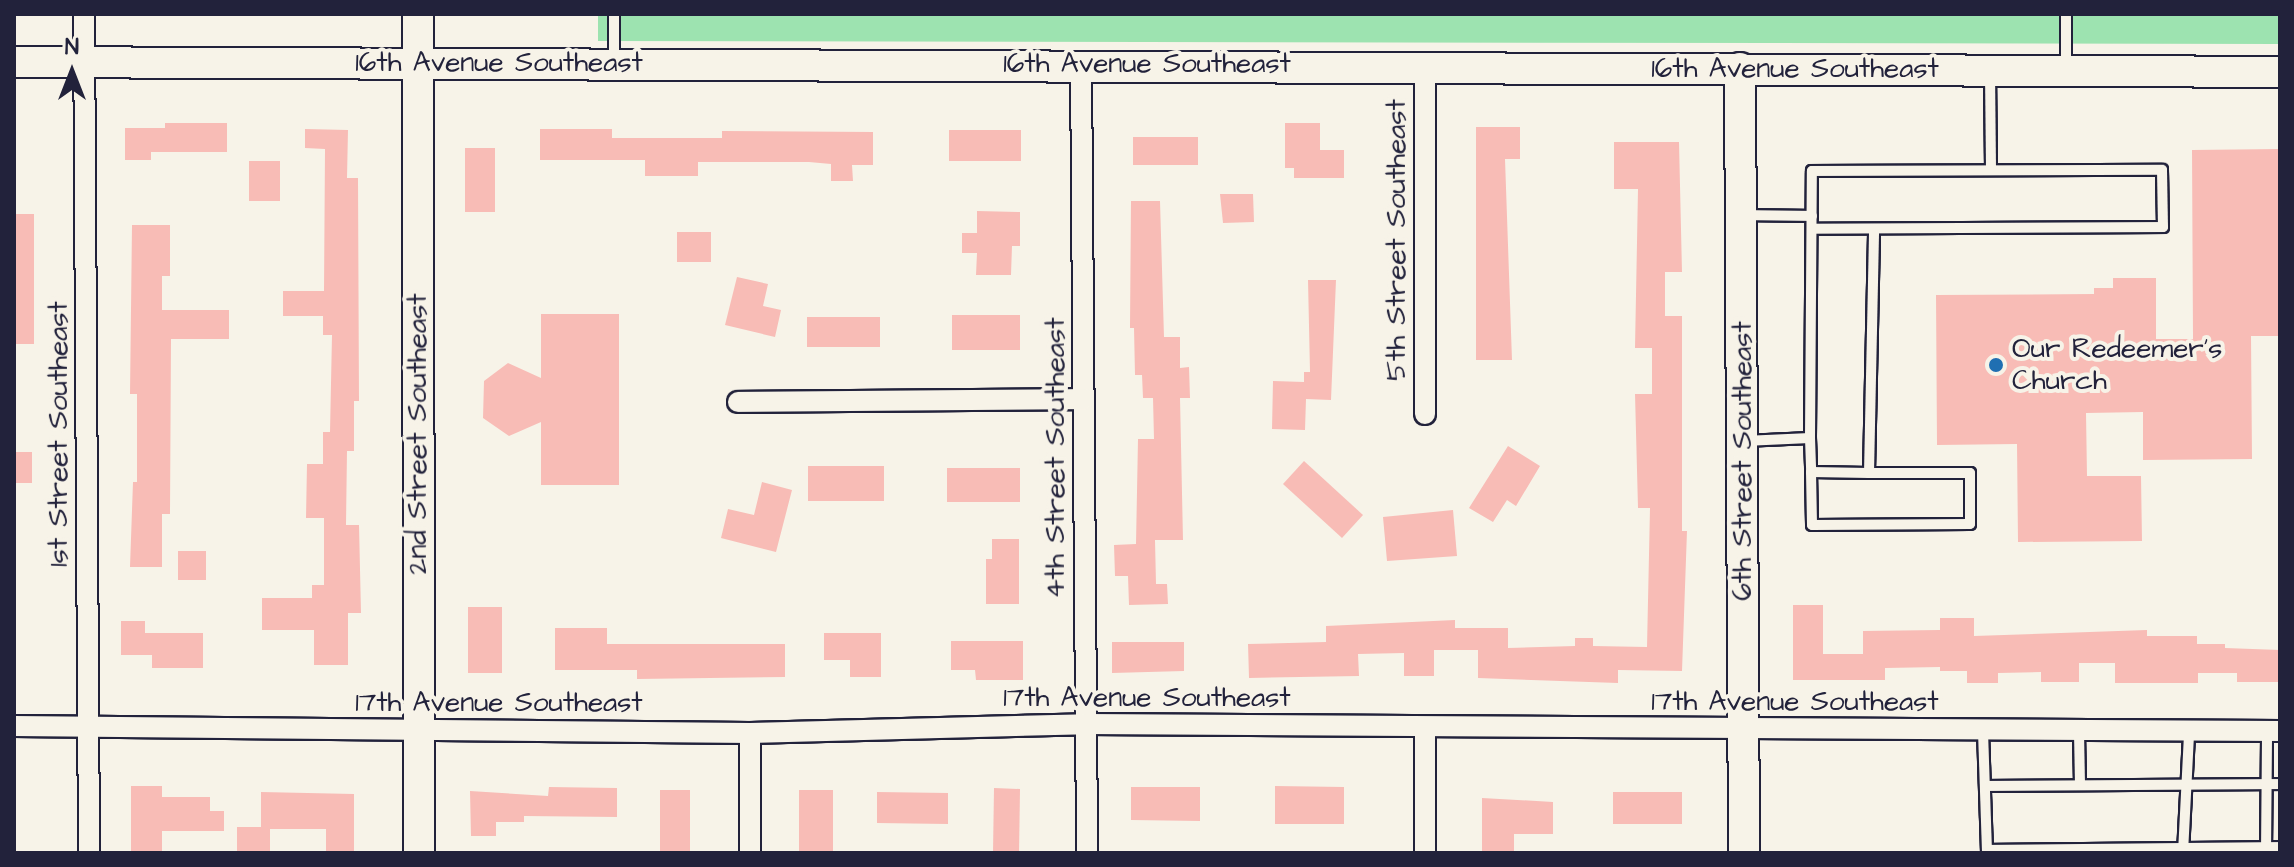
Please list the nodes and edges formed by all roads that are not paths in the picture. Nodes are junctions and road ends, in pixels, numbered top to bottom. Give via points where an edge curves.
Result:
1 (84, 14) edge
2 (418, 14) edge
3 (614, 14) edge
4 (2066, 14) edge
5 (14, 62) edge
6 (84, 62) junction
7 (418, 63) junction
8 (614, 63) junction
9 (1081, 63) junction
10 (1425, 66) junction
11 (1740, 68) junction
12 (1990, 70) junction
13 (2066, 71) junction
14 (2280, 72) edge
15 (1991, 170) junction
16 (1741, 215) junction
17 (1812, 216) junction
18 (1812, 229) junction
19 (1874, 229) junction
20 (1084, 399) junction
21 (738, 402) dead end
22 (1425, 414) dead end
23 (1810, 438) junction
24 (1742, 441) junction
25 (1811, 472) junction
26 (1869, 473) junction
27 (1086, 724) junction
28 (14, 726) edge
29 (89, 726) junction
30 (1425, 727) junction
31 (1745, 729) junction
32 (418, 731) junction
33 (1983, 731) junction
34 (2273, 731) edge
35 (2079, 732) junction
36 (750, 733) junction
37 (2189, 733) junction
38 (2187, 783) junction
39 (2266, 784) junction
40 (2280, 784) edge
41 (2080, 785) junction
42 (1987, 786) junction
43 (2280, 847) edge
44 (2183, 850) edge
45 (2266, 850) edge
46 (89, 853) edge
47 (419, 853) edge
48 (750, 853) edge
49 (1087, 853) edge
50 (1425, 853) edge
51 (1744, 853) edge

1 - 6 street, 1st Street Southeast
2 - 7 street, 2nd Street Southeast
3 - 8 lane
4 - 13 lane
5 - 6 street, 16th Avenue Southeast
6 - 7 street, 16th Avenue Southeast
6 - 29 street, 1st Street Southeast
7 - 8 street, 16th Avenue Southeast
7 - 32 street, 2nd Street Southeast
8 - 9 street, 16th Avenue Southeast
9 - 10 street, 16th Avenue Southeast
9 - 20 street, 4th Street Southeast
10 - 11 street, 16th Avenue Southeast
10 - 22 street, 5th Street Southeast
11 - 12 street, 16th Avenue Southeast
11 - 16 street, 6th Street Southeast
12 - 13 street, 16th Avenue Southeast
12 - 15 lane
13 - 14 street, 16th Avenue Southeast
15 - 17 lane via 1812,171
15 - 19 lane via 2162,170 2163,227
16 - 17 lane
16 - 24 street, 6th Street Southeast
17 - 18 lane
18 - 19 lane
18 - 23 lane
19 - 26 lane
20 - 21 street
20 - 27 street, 4th Street Southeast
23 - 24 lane
23 - 25 lane
24 - 31 street, 6th Street Southeast
25 - 26 lane
25 - 26 lane via 1812,525 1970,524 1970,473
27 - 30 street, 17th Avenue Southeast
27 - 36 street, 17th Avenue Southeast
27 - 49 street, 4th Street Southeast
28 - 29 street, 17th Avenue Southeast
29 - 32 street, 17th Avenue Southeast
29 - 46 street, 1st Street Southeast
30 - 31 street, 17th Avenue Southeast
30 - 50 street
31 - 33 street, 17th Avenue Southeast
31 - 51 street, 6th Street Southeast
32 - 36 street, 17th Avenue Southeast
32 - 47 street, 2nd Street Southeast
33 - 35 street, 17th Avenue Southeast
33 - 42 lane
34 - 37 street, 17th Avenue Southeast
34 - 39 lane
35 - 37 street, 17th Avenue Southeast
35 - 41 lane
36 - 48 street
37 - 38 lane
38 - 39 lane
38 - 41 lane
38 - 44 lane
39 - 40 lane
39 - 45 lane
41 - 42 lane
42 - 44 lane via 1987,850
43 - 45 lane
44 - 45 lane

